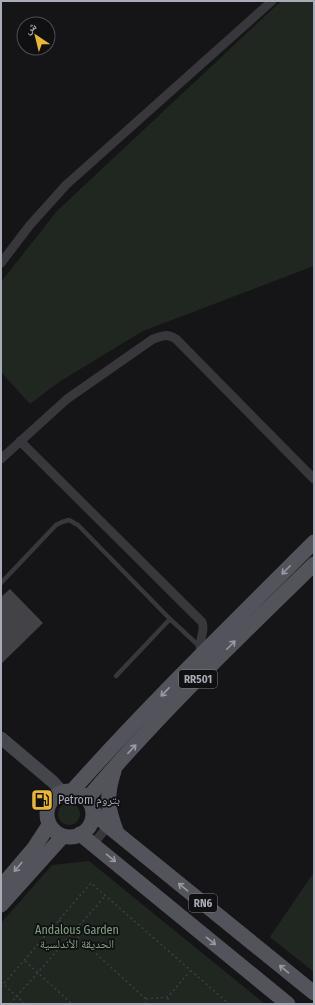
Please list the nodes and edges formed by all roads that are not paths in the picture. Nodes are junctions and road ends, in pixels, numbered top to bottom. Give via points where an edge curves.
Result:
1 (272, 1) edge
2 (1, 262) edge
3 (20, 441) junction
4 (1, 459) edge
5 (314, 479) edge
6 (314, 542) edge
7 (314, 564) edge
8 (1, 583) edge
9 (170, 618) junction
10 (204, 654) junction
11 (116, 676) dead end
12 (1, 738) edge
13 (116, 765) junction
14 (89, 773) junction
15 (101, 783) junction
16 (67, 791) junction
17 (90, 805) junction
18 (49, 825) junction
19 (113, 830) junction
20 (80, 834) junction
21 (63, 836) junction
22 (93, 844) junction
23 (39, 852) junction
24 (1, 886) edge
25 (1, 905) edge
26 (314, 993) edge
27 (288, 1004) edge

1 - 2 street via 66,185
3 - 4 street
3 - 5 street via 67,399 121,360 153,339 170,335
3 - 10 street via 202,622
6 -> 10 main road, RR501
10 -> 7 main road, RR501
8 - 9 lane via 56,525 69,520 78,525
9 - 10 lane
9 - 11 lane
13 -> 10 main road, RR501
10 -> 14 main road, RR501
12 - 16 street
13 - 15 main road, RR501
13 - 19 main road via 109,786
14 - 15 street
14 - 16 main road, RR501
15 - 17 main road, RR501
16 - 17 main road, RN6 via 80,793
16 - 18 main road via 52,798 49,803 46,814
17 - 19 main road, RN6
17 - 20 main road via 90,825
18 - 21 main road
18 - 23 main road
19 - 22 street
26 -> 19 main road, RN6
20 - 21 main road
20 - 22 main road, RN6
21 - 23 main road
22 -> 27 main road, RN6
23 -> 24 main road
23 - 25 main road

